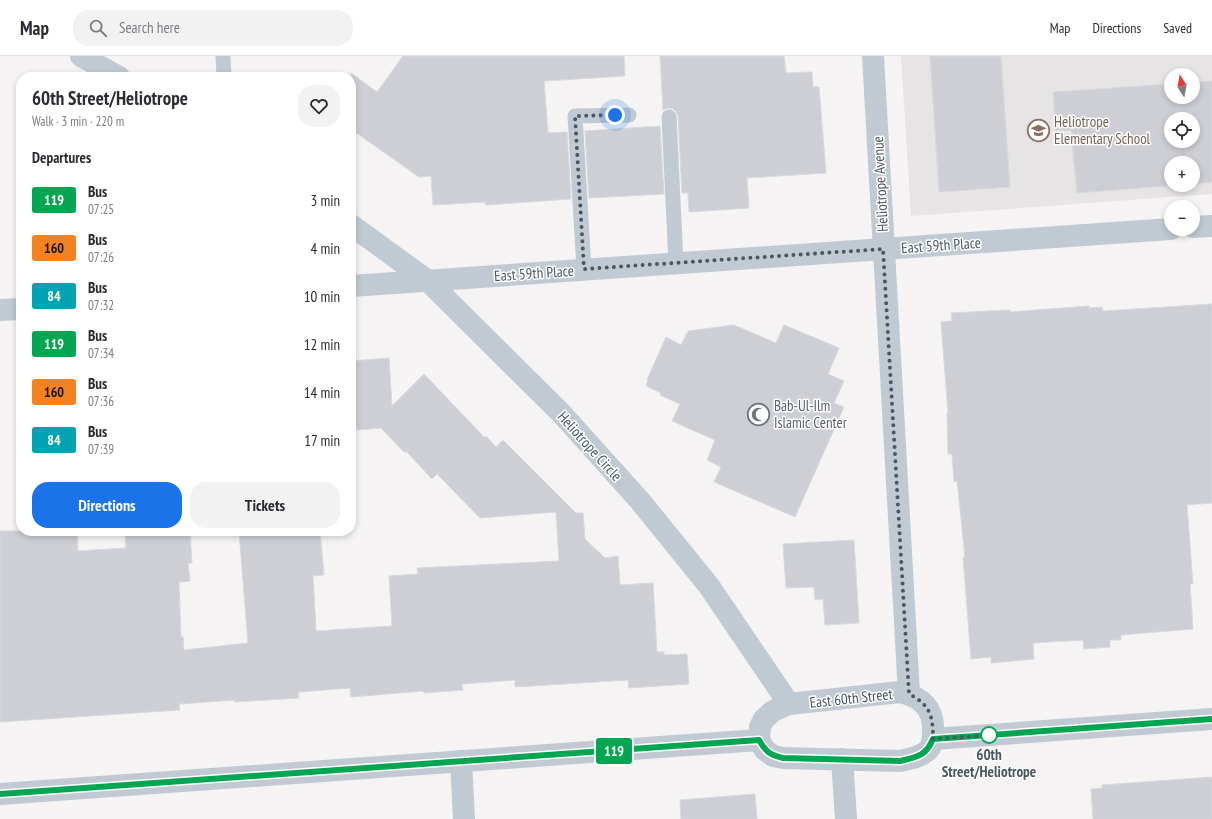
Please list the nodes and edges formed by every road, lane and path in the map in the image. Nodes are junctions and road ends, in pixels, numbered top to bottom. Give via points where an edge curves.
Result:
1 (81, 56) edge
2 (224, 56) edge
3 (873, 56) edge
4 (110, 72) edge
5 (224, 72) edge
6 (629, 115) dead end
7 (669, 117) dead end
8 (1212, 226) edge
9 (1200, 227) edge
10 (356, 229) edge
11 (1164, 229) edge
12 (883, 249) junction
13 (676, 263) junction
14 (584, 269) junction
15 (428, 281) junction
16 (356, 286) edge
17 (16, 309) edge
18 (0, 310) edge
19 (909, 694) junction
20 (789, 704) junction
21 (1212, 719) edge
22 (933, 739) junction
23 (759, 740) junction
24 (842, 759) junction
25 (461, 761) junction
26 (0, 794) edge
27 (464, 819) edge
28 (846, 819) edge

1 - 4 street
2 - 5 lane
3 - 12 street, Heliotrope Avenue
6 - 14 lane via 575,116
7 - 13 lane
8 - 9 street
10 - 15 street, Heliotrope Circle
11 - 12 street, East 59th Place
12 - 13 street, East 59th Place
12 - 19 street, Heliotrope Avenue
13 - 14 street, East 59th Place
14 - 15 street, East 59th Place
15 - 16 street, East 59th Place
15 - 20 street, Heliotrope Circle via 561,413 641,502 709,586
17 - 18 street
19 - 20 street, East 60th Street via 900,692
19 - 22 street, East 60th Street via 928,708 933,722
20 - 23 street, East 60th Street via 772,711 764,719 760,727
21 - 22 street
22 - 24 street via 929,749 917,757 900,761
23 - 24 street via 765,750 773,756
23 - 25 street
24 - 28 street
25 - 26 street
25 - 27 street

